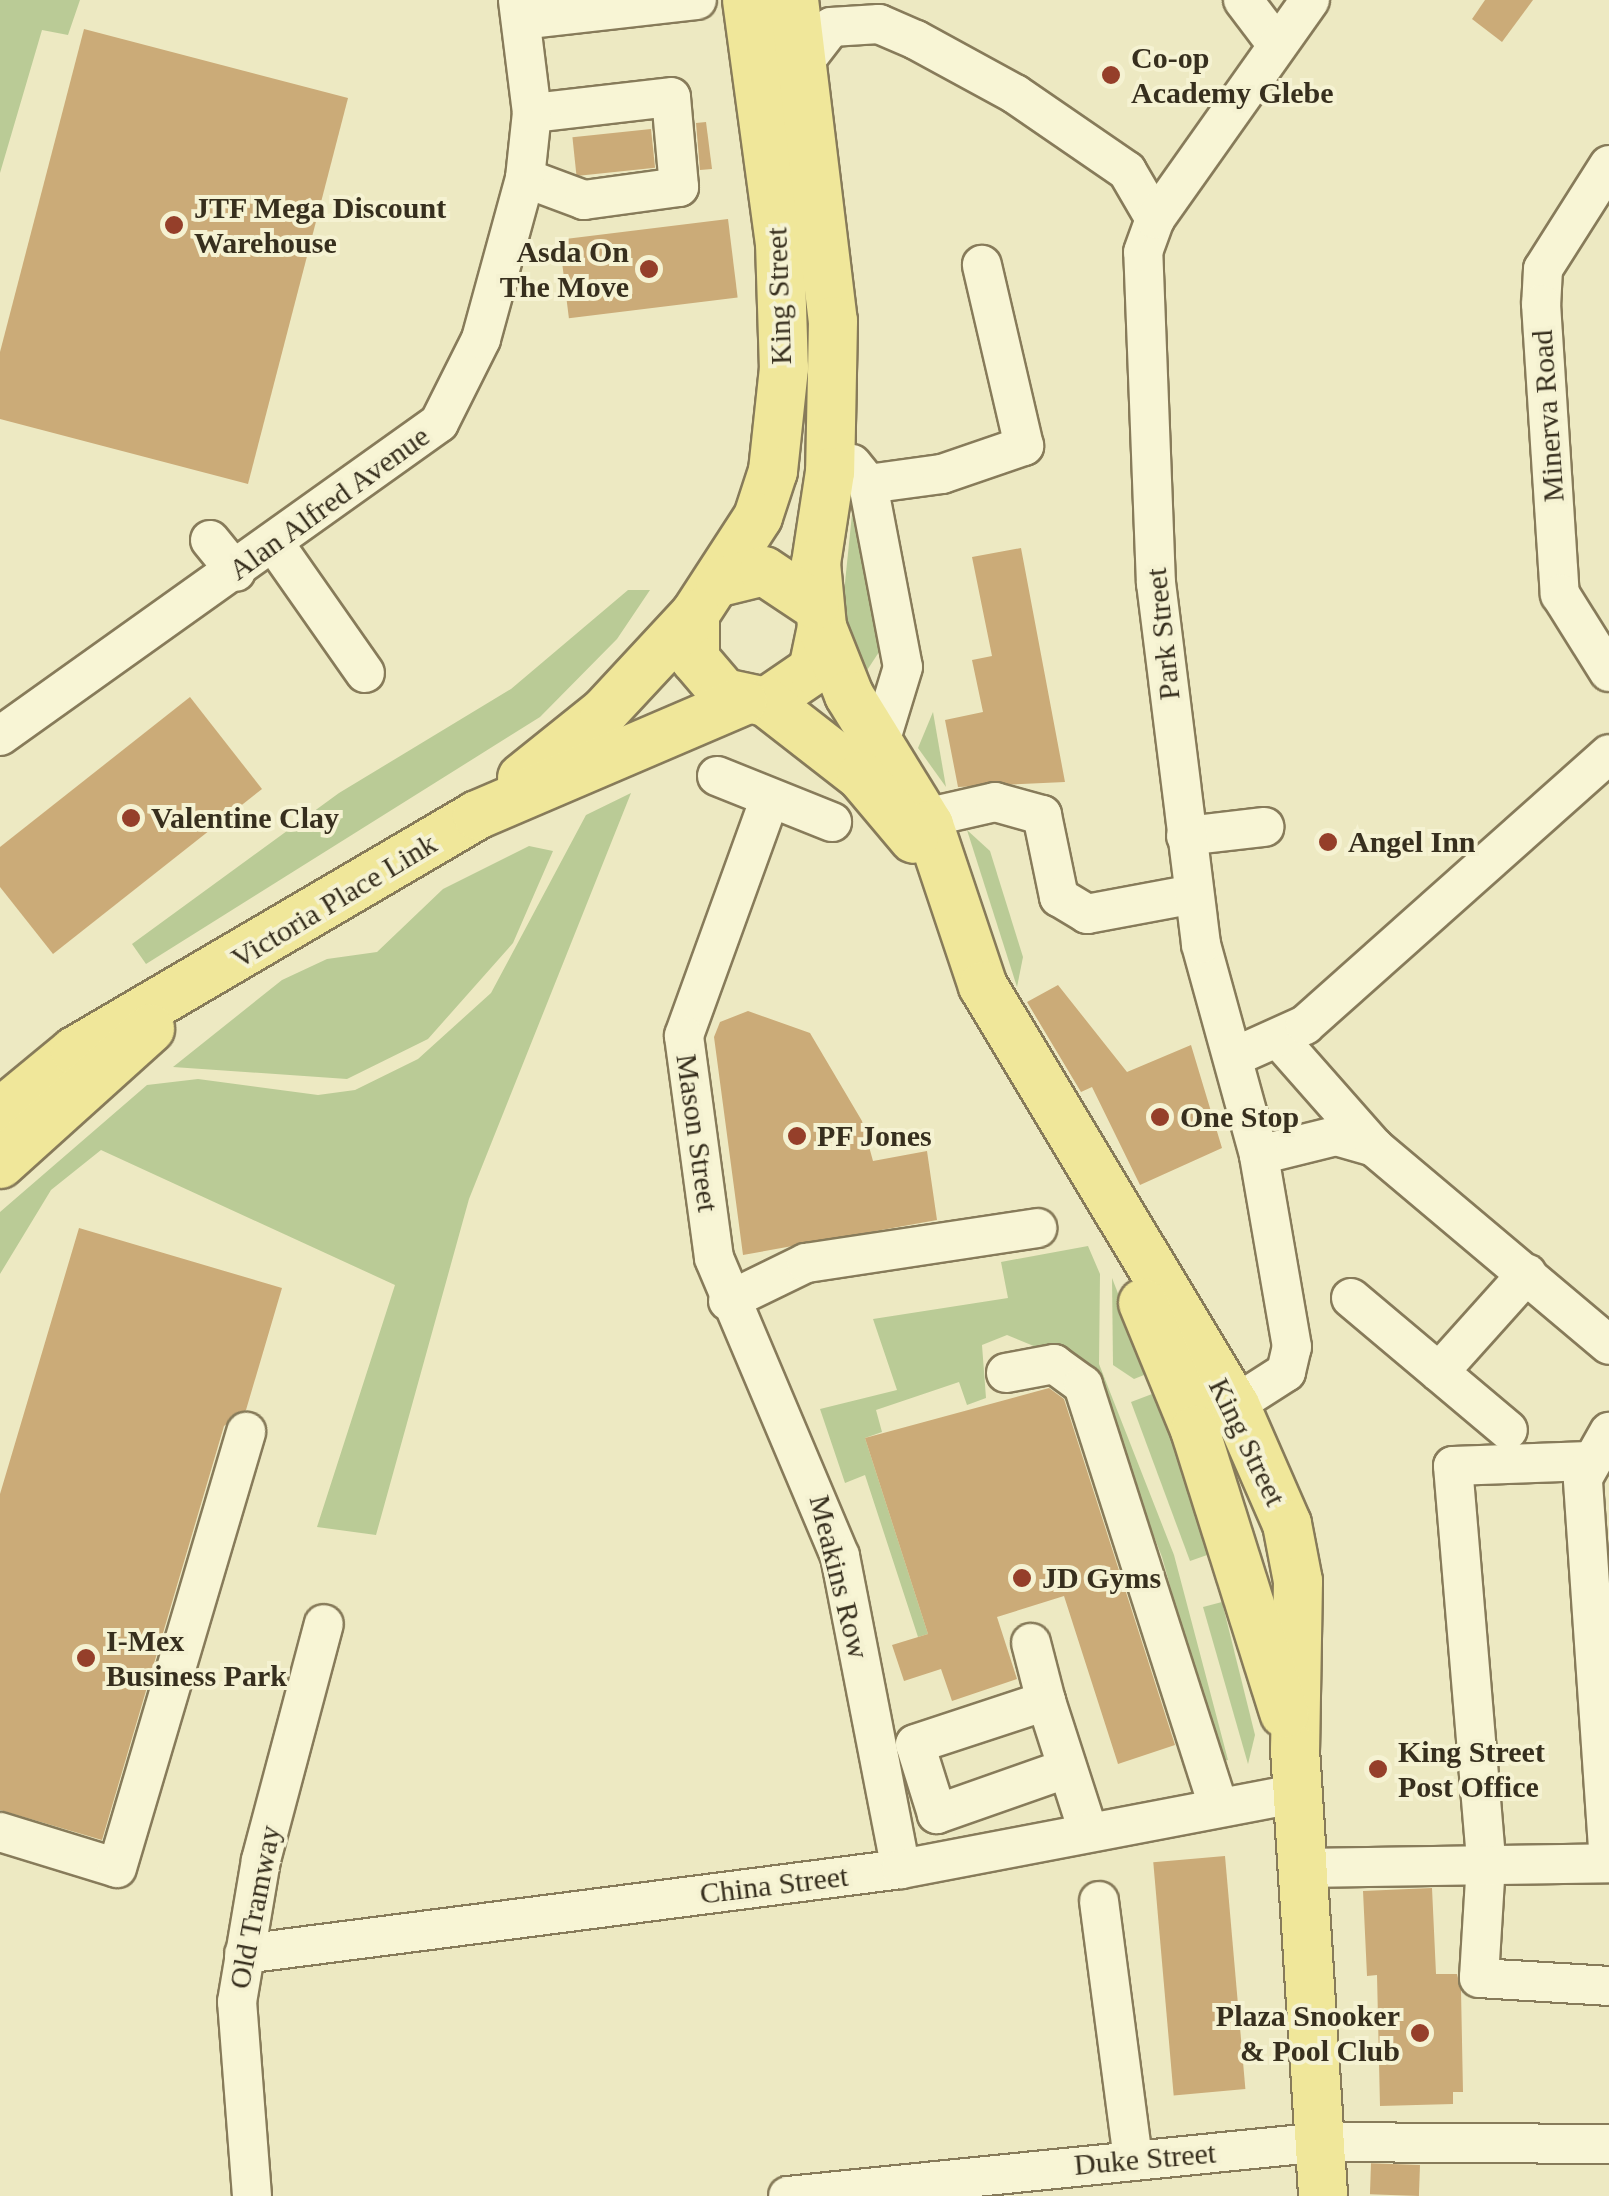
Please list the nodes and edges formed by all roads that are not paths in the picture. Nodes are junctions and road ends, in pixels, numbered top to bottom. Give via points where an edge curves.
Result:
1 (696, 0) edge
2 (748, 0) edge
3 (794, 0) edge
4 (1243, 0) edge
5 (1310, 0) edge
6 (578, 6) edge
7 (519, 10) edge
8 (1277, 45) junction
9 (801, 66) junction
10 (532, 113) junction
11 (1609, 165) edge
12 (526, 178) junction
13 (1155, 219) junction
14 (982, 265) dead end
15 (831, 438) junction
16 (868, 484) junction
17 (210, 540) dead end
18 (276, 546) junction
19 (236, 572) junction
20 (708, 598) junction
21 (818, 616) junction
22 (1609, 672) edge
23 (366, 673) dead end
24 (755, 702) junction
25 (0, 736) edge
26 (881, 739) junction
27 (1609, 754) edge
28 (716, 776) dead end
29 (770, 798) junction
30 (477, 814) junction
31 (926, 818) junction
32 (832, 822) dead end
33 (1264, 827) dead end
34 (1186, 836) junction
35 (946, 882) junction
36 (1194, 894) junction
37 (192, 988) junction
38 (1278, 1038) junction
39 (1236, 1056) junction
40 (0, 1112) edge
41 (1374, 1146) junction
42 (1259, 1155) junction
43 (0, 1164) edge
44 (1086, 1169) junction
45 (1037, 1228) dead end
46 (1526, 1274) junction
47 (1351, 1298) dead end
48 (728, 1301) junction
49 (1609, 1345) edge
50 (1439, 1372) junction
51 (1006, 1373) dead end
52 (1235, 1405) junction
53 (1195, 1430) junction
54 (1508, 1430) dead end
55 (246, 1432) dead end
56 (1598, 1466) edge
57 (324, 1624) dead end
58 (1031, 1643) dead end
59 (1046, 1701) junction
60 (1065, 1769) junction
61 (1298, 1771) junction
62 (1218, 1806) junction
63 (1088, 1831) junction
64 (0, 1832) edge
65 (1486, 1863) junction
66 (1609, 1863) edge
67 (901, 1868) junction
68 (1306, 1868) junction
69 (1099, 1900) dead end
70 (244, 1954) junction
71 (1609, 1986) edge
72 (1322, 2142) junction
73 (1609, 2144) edge
74 (1133, 2161) junction
75 (1009, 2184) edge
76 (252, 2196) edge
77 (788, 2196) edge
78 (1323, 2196) edge

1 - 6 street
2 - 20 main road, King Street via 780,243 784,368 773,471
3 - 9 main road, King Street
4 - 8 street
5 - 8 street
6 - 7 street
7 - 10 street, Alan Alfred Avenue
8 - 13 street
9 - 13 street via 831,27 878,24 916,40 1016,94 1127,171
9 - 15 main road, King Street via 833,321
10 - 12 street, Alan Alfred Avenue
10 - 12 street via 671,97 679,187 584,200
11 - 22 street, Minerva Road via 1543,270 1540,304 1560,594
12 - 18 street, Alan Alfred Avenue via 481,338 439,423
13 - 34 street, Park Street via 1143,252 1141,352 1156,584
14 - 16 street via 1024,446 942,474
15 - 16 street
15 - 21 main road, King Street
16 - 26 street via 903,667
17 - 19 street
18 - 19 street, Alan Alfred Avenue
18 - 23 street
19 - 25 street, Alan Alfred Avenue
20 - 21 main road via 764,571
20 - 24 main road, King Street via 694,659 706,678
20 - 30 main road, Victoria Place Link via 604,712
21 - 24 main road, King Street via 814,670
21 - 26 main road, King Street via 849,695
24 - 30 main road, Victoria Place Link
24 - 35 main road, King Street via 861,776
26 - 31 main road, King Street
27 - 38 street via 1304,1025
28 - 29 street
29 - 32 street
29 - 48 street, Mason Street via 684,1036 714,1258
30 - 37 main road, Victoria Place Link
31 - 35 main road, King Street
31 - 36 street via 995,802 1042,815 1059,897 1087,914
33 - 34 street
34 - 36 street, Park Street
35 - 44 main road, King Street via 983,986
36 - 39 street, Park Street
37 - 40 main road, Victoria Place Link via 76,1051
37 - 43 main road, Victoria Place Link
38 - 39 street
38 - 41 street
39 - 42 street, Park Street
41 - 42 street via 1336,1136
41 - 46 street
42 - 52 street, Park Street via 1292,1347 1286,1372
44 - 52 main road, King Street
44 - 53 main road, King Street
45 - 48 street via 806,1263
46 - 49 street
46 - 50 street
47 - 50 street
48 - 67 street, Meakins Row via 805,1457 840,1556
50 - 54 street
51 - 62 street via 1054,1364 1083,1385
52 - 53 street, Park Street
52 - 61 main road, King Street via 1287,1524 1298,1582
53 - 61 main road, King Street
55 - 64 street via 117,1868
56 - 65 street via 1453,1466
56 - 66 street
57 - 70 street, Old Tramway
58 - 59 street
59 - 60 street
59 - 60 street via 915,1744 929,1807 950,1812
60 - 63 street
61 - 62 street, China Street
61 - 68 main road, King Street
62 - 63 street, China Street
63 - 67 street, China Street
65 - 66 street
65 - 68 street
65 - 71 street via 1479,1978
67 - 70 street, China Street
68 - 72 main road, King Street
69 - 74 street
70 - 76 street, Old Tramway via 237,2070
72 - 73 street, Duke Street
72 - 74 street, Duke Street
72 - 78 main road, King Street
74 - 75 street, Duke Street
75 - 77 street, Duke Street

